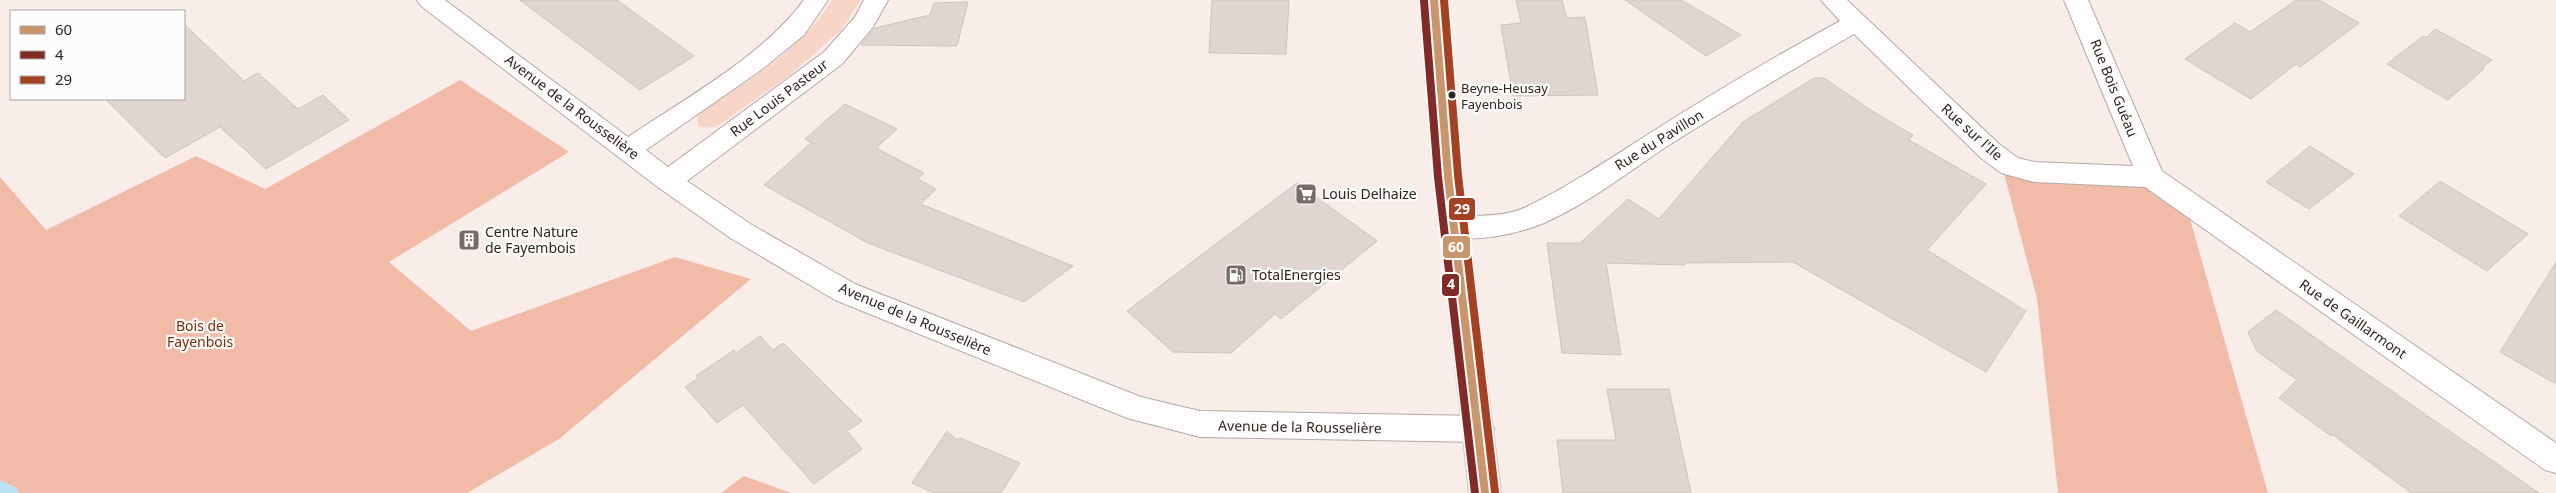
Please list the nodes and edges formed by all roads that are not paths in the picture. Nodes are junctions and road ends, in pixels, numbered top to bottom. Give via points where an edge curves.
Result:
1 (430, 0) edge
2 (816, 0) edge
3 (876, 0) edge
4 (1434, 0) edge
5 (1833, 0) edge
6 (2076, 0) edge
7 (1856, 22) junction
8 (629, 149) junction
9 (2151, 177) junction
10 (668, 181) junction
11 (1454, 228) junction
12 (1479, 429) junction
13 (2556, 460) edge
14 (1485, 493) edge

1 - 8 street, Avenue de la Rousselière
2 - 8 street via 795,29 752,64
3 - 10 street, Rue Louis Pasteur via 865,21 833,58
4 - 11 main road
5 - 7 street, Rue sur l'Ile
6 - 9 street, Rue Bois Guéau
7 - 9 street, Rue sur l'Ile via 1990,151 2010,166 2034,172
7 - 11 street, Rue du Pavillon via 1739,89 1542,212 1507,225
8 - 10 street, Avenue de la Rousselière
9 - 13 street, Rue de Gaillarmont
10 - 12 street, Avenue de la Rousselière via 742,232 845,292 1138,409 1200,424
11 - 12 main road
12 - 14 main road

